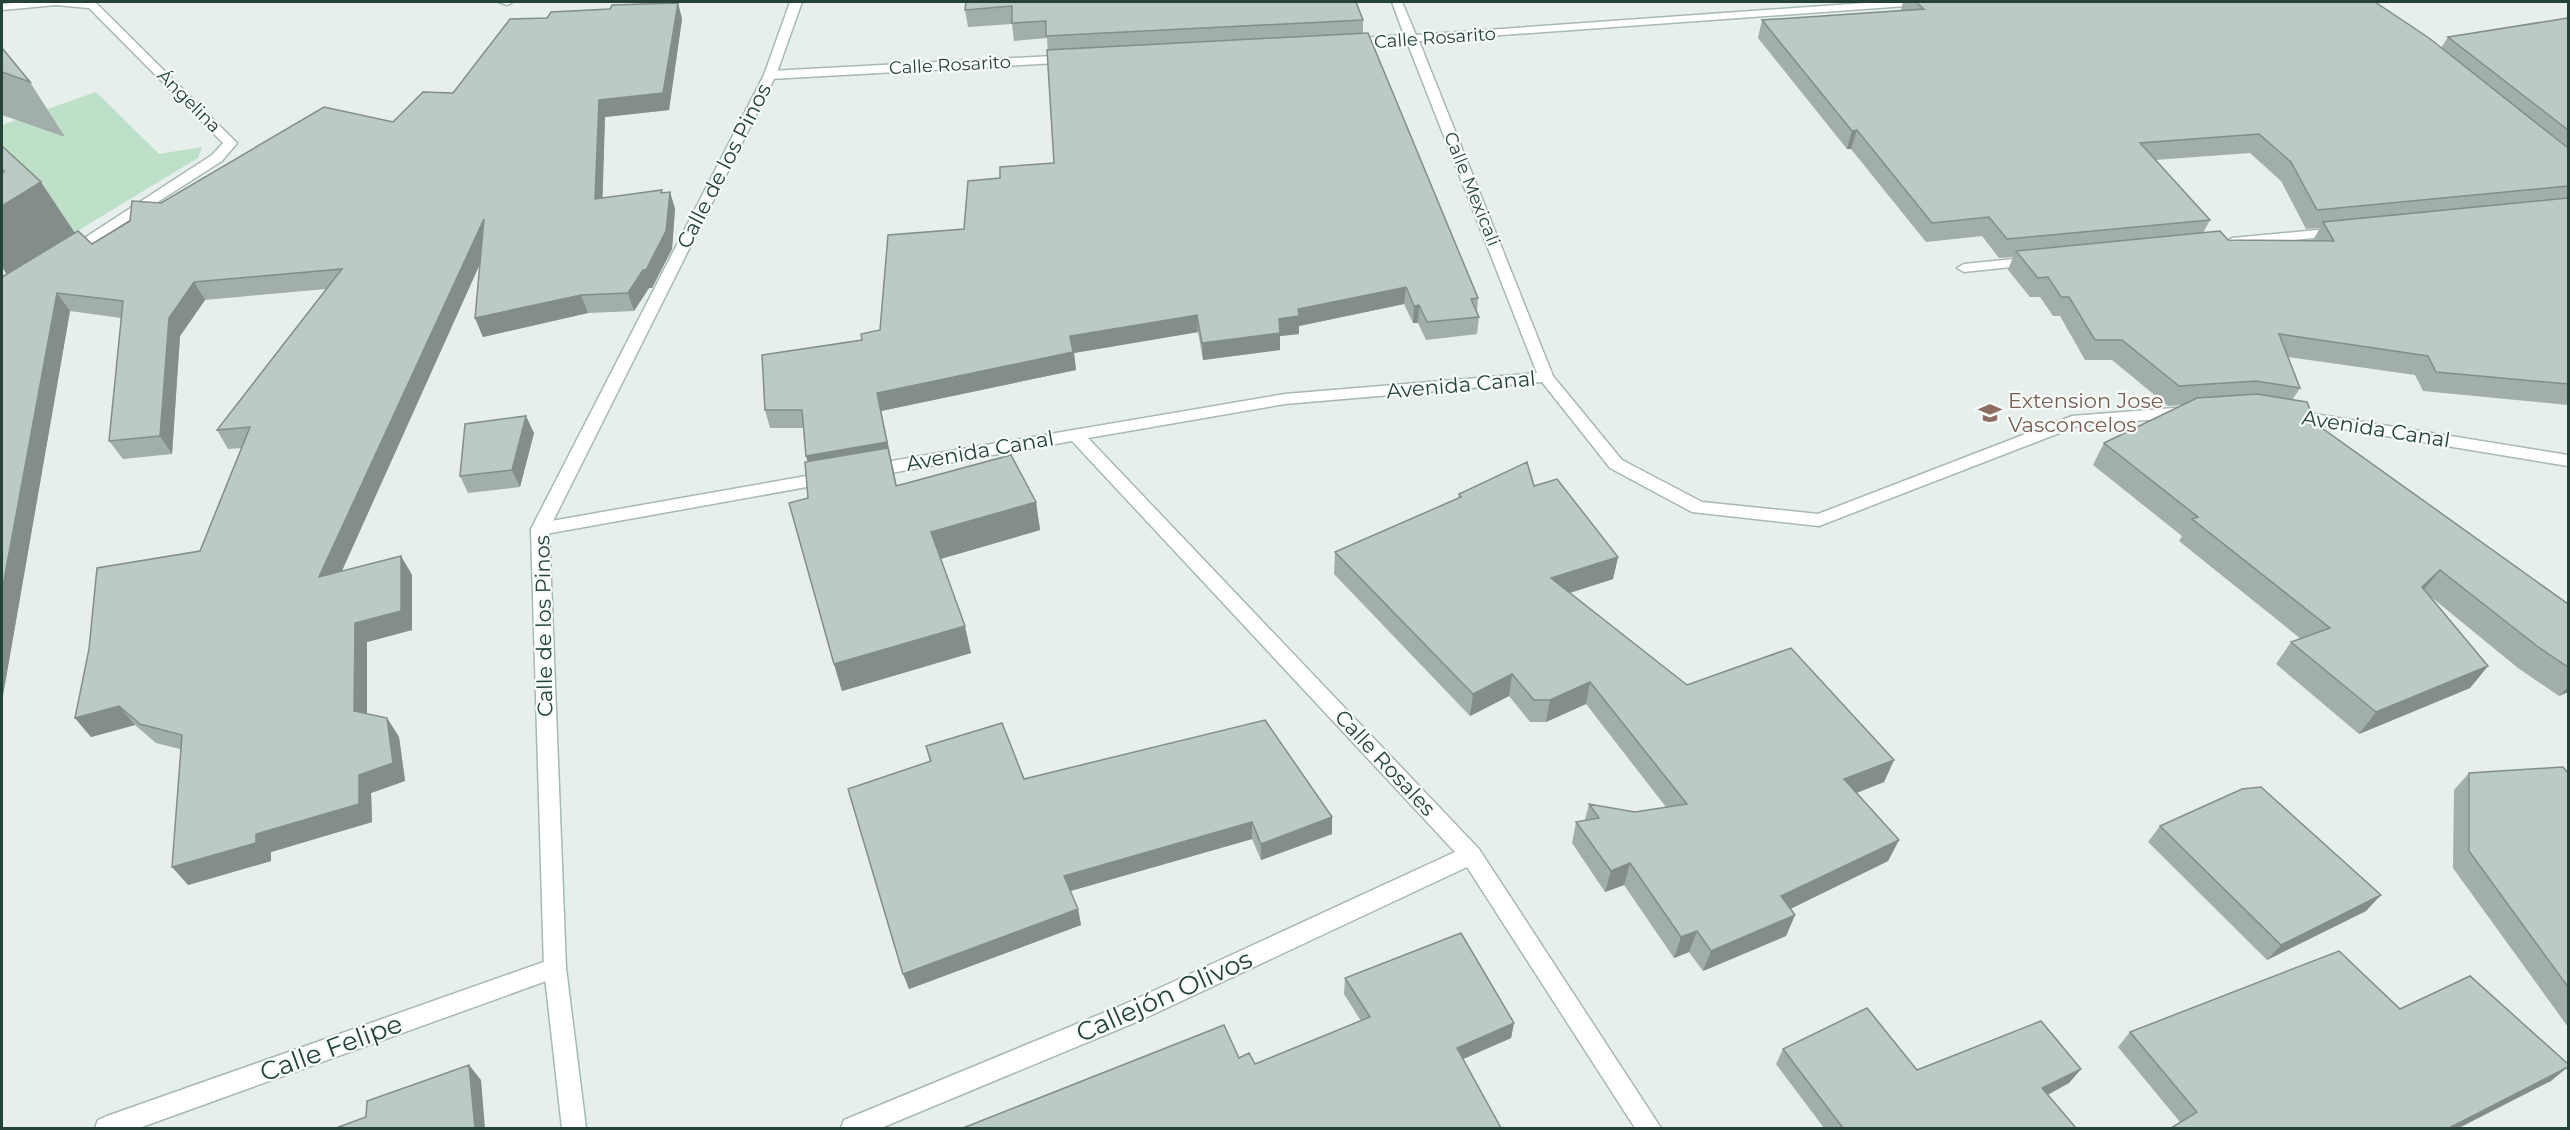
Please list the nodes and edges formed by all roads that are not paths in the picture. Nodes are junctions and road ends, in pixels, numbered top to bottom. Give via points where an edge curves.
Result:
1 (796, 2) edge
2 (1397, 2) edge
3 (1920, 2) edge
4 (2, 7) edge
5 (1413, 40) junction
6 (1329, 44) edge
7 (1079, 58) edge
8 (770, 75) junction
9 (2355, 230) edge
10 (2213, 244) edge
11 (60, 260) edge
12 (2047, 260) edge
13 (1964, 268) dead end
14 (1546, 377) junction
15 (2201, 411) edge
16 (2268, 411) edge
17 (1075, 434) junction
18 (2568, 461) edge
19 (540, 529) junction
20 (1471, 855) junction
21 (555, 968) junction
22 (107, 1128) edge
23 (574, 1128) edge
24 (853, 1128) edge
25 (1649, 1128) edge

1 - 8 street, Calle de los Pinos
2 - 5 street, Calle Mexicali
3 - 5 street, Calle Rosarito
4 - 11 street, Ángelina via 56,2 92,5 230,143 217,158
5 - 6 street, Calle Rosarito
5 - 14 street, Calle Mexicali
7 - 8 street, Calle Rosarito
8 - 19 street, Calle de los Pinos
9 - 10 street
12 - 13 street
14 - 15 street, Avenida Canal via 1616,464 1698,508 1819,520 2078,420
14 - 17 street, Avenida Canal via 1285,399
16 - 18 street, Avenida Canal
17 - 19 street, Avenida Canal
17 - 20 street, Calle Rosales
19 - 21 street, Calle de los Pinos
20 - 24 street, Callejón Olivos via 1133,1012
20 - 25 street, Calle Rosales
21 - 22 street, Calle Felipe
21 - 23 street, Calle de los Pinos

